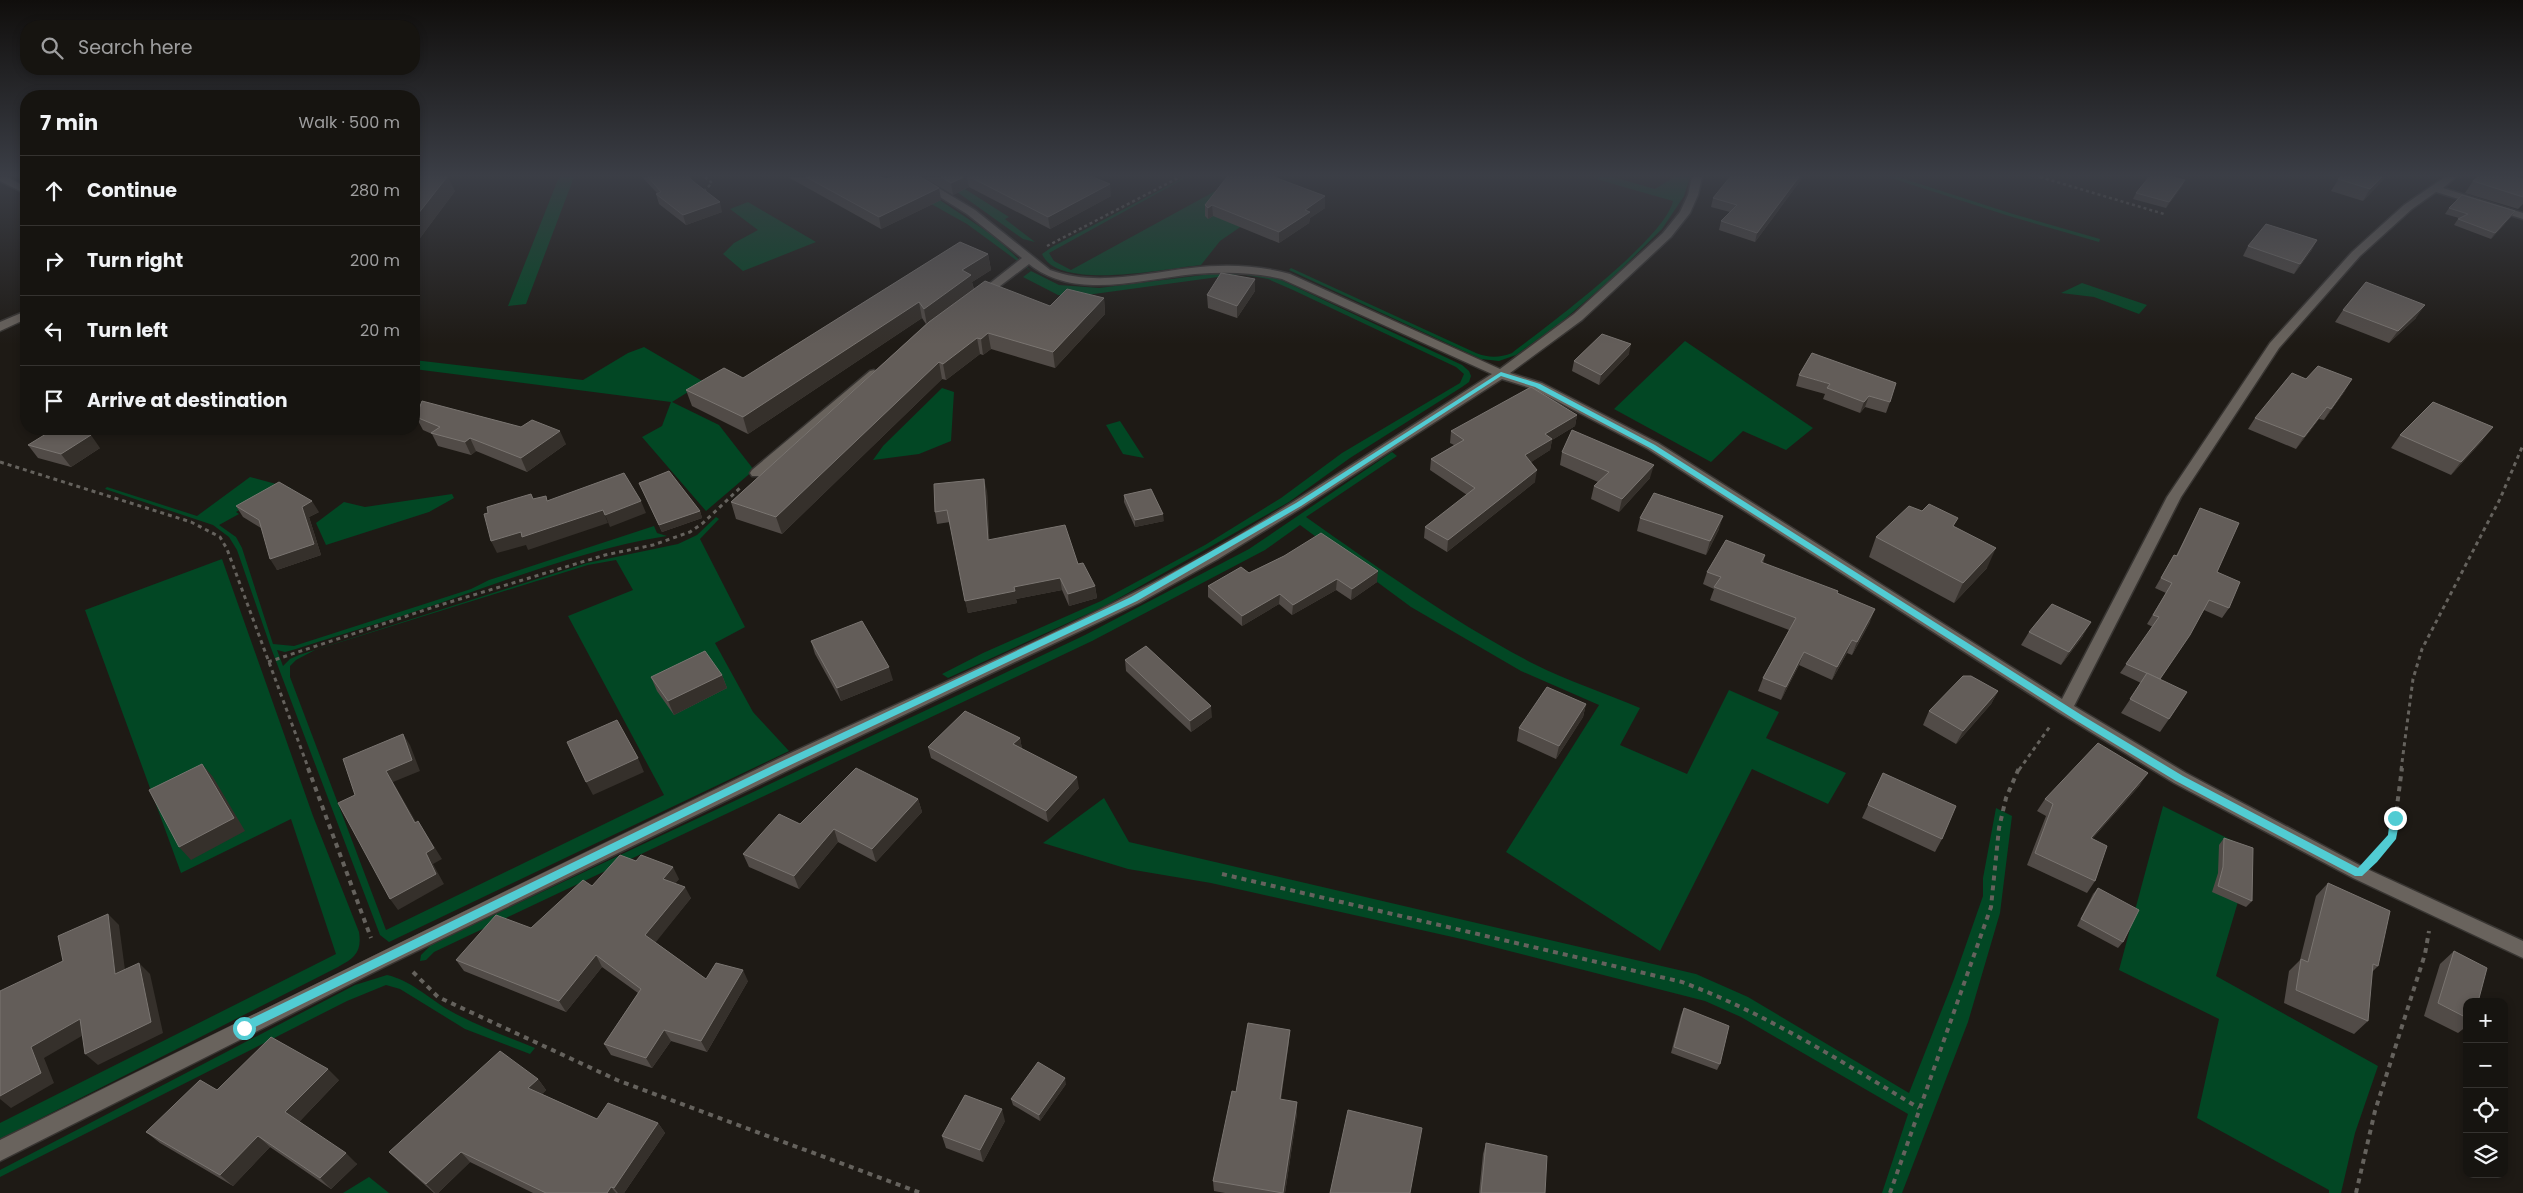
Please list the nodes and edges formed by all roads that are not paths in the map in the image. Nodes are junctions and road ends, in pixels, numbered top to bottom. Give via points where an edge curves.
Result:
1 (997, 233) edge
2 (1669, 233) edge
3 (2380, 233) edge
4 (1028, 258) junction
5 (966, 306) edge
6 (20, 318) edge
7 (0, 326) edge
8 (880, 368) edge
9 (1501, 374) junction
10 (757, 473) road end
11 (2064, 708) junction
12 (2523, 950) edge
13 (0, 1151) edge

1 - 4 street
2 - 9 street via 1578,317
3 - 11 street via 2356,254 2274,346 2174,497 2076,692
4 - 5 street
4 - 9 street via 1058,278 1087,282 1215,269 1263,269 1286,276
6 - 7 street
8 - 10 street
9 - 11 street via 1538,386 1652,446
9 - 13 street via 1298,504 1134,599 379,960
11 - 12 street via 2180,778 2359,873

